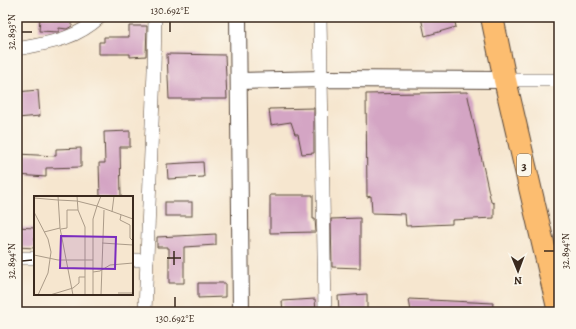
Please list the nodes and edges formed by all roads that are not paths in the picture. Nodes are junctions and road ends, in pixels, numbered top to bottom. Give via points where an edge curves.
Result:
1 (100, 17) edge
2 (155, 17) edge
3 (238, 17) edge
4 (320, 17) edge
5 (492, 17) edge
6 (17, 49) edge
7 (321, 80) junction
8 (505, 80) junction
9 (559, 80) edge
10 (239, 81) junction
11 (17, 258) edge
12 (34, 258) edge
13 (133, 260) edge
14 (147, 260) junction
15 (145, 312) edge
16 (241, 312) edge
17 (325, 312) edge
18 (558, 312) edge

1 - 6 street via 76,34 57,42
2 - 14 street
3 - 10 street
4 - 7 street
5 - 8 highway, 3
7 - 8 street
7 - 10 street
7 - 17 street
8 - 9 street
8 - 18 highway, 3
10 - 16 street
11 - 12 street
13 - 14 street
14 - 15 street

